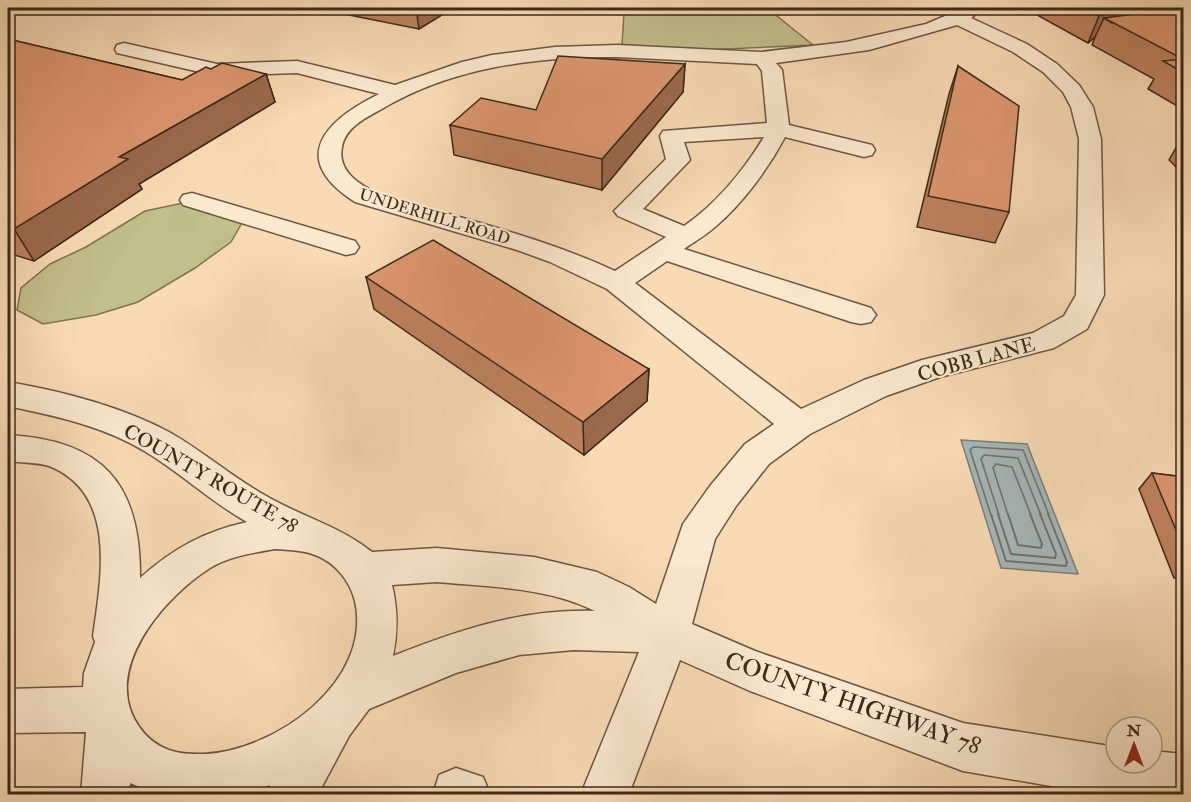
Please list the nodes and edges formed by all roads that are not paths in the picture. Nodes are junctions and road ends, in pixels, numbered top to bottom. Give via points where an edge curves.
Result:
1 (967, 14) edge
2 (124, 49) dead end
3 (762, 58) junction
4 (397, 93) junction
5 (779, 129) junction
6 (864, 150) dead end
7 (192, 200) dead end
8 (686, 236) junction
9 (346, 247) dead end
10 (663, 251) junction
11 (617, 283) junction
12 (861, 315) dead end
13 (8, 394) edge
14 (798, 425) junction
15 (8, 448) edge
16 (310, 536) junction
17 (364, 570) junction
18 (668, 634) junction
19 (112, 650) junction
20 (345, 705) junction
21 (8, 711) edge
22 (108, 718) junction
23 (1184, 778) edge
24 (1094, 781) edge
25 (105, 795) edge
26 (291, 795) edge
27 (605, 795) edge

1 - 3 street, UNDERHILL ROAD via 878,44
1 - 14 street, COBB LANE via 1050,68 1072,89 1082,107 1090,139 1090,295 1076,322 1043,341 885,384
2 - 4 street via 217,70 297,67
3 - 4 street, UNDERHILL ROAD via 618,51 521,57 474,65
3 - 5 street via 772,70
4 - 11 street, UNDERHILL ROAD via 354,116 332,140 328,157 342,184 364,197 560,256
5 - 6 street
5 - 8 street via 763,157 731,196
5 - 8 street via 671,136 678,160 627,211
7 - 9 street
8 - 10 street
10 - 11 street
10 - 12 street
11 - 14 street, UNDERHILL ROAD
13 - 16 street, COUNTY ROUTE 78 via 72,407 154,440 254,508
14 - 18 street, COBB LANE via 758,454 697,535
15 - 19 street via 61,456 83,468 105,493 119,528 122,574
16 - 17 street, COUNTY ROUTE 78 via 340,549
16 - 19 street via 275,533 246,538 198,556 162,581 133,613
17 - 18 street, COUNTY HIGHWAY 78 via 437,565 534,574 583,585
17 - 20 street via 376,595 379,625 372,658
18 - 20 street, COUNTY HIGHWAY 78 via 558,631 519,635 426,664
18 - 24 street, COUNTY HIGHWAY 78 via 750,670 963,747
18 - 27 street, COBB LANE
19 - 22 street via 104,689
20 - 22 street via 297,748 253,771 206,779 164,774 131,755
20 - 26 street
21 - 22 street
22 - 25 street
23 - 24 street, COUNTY HIGHWAY 78

